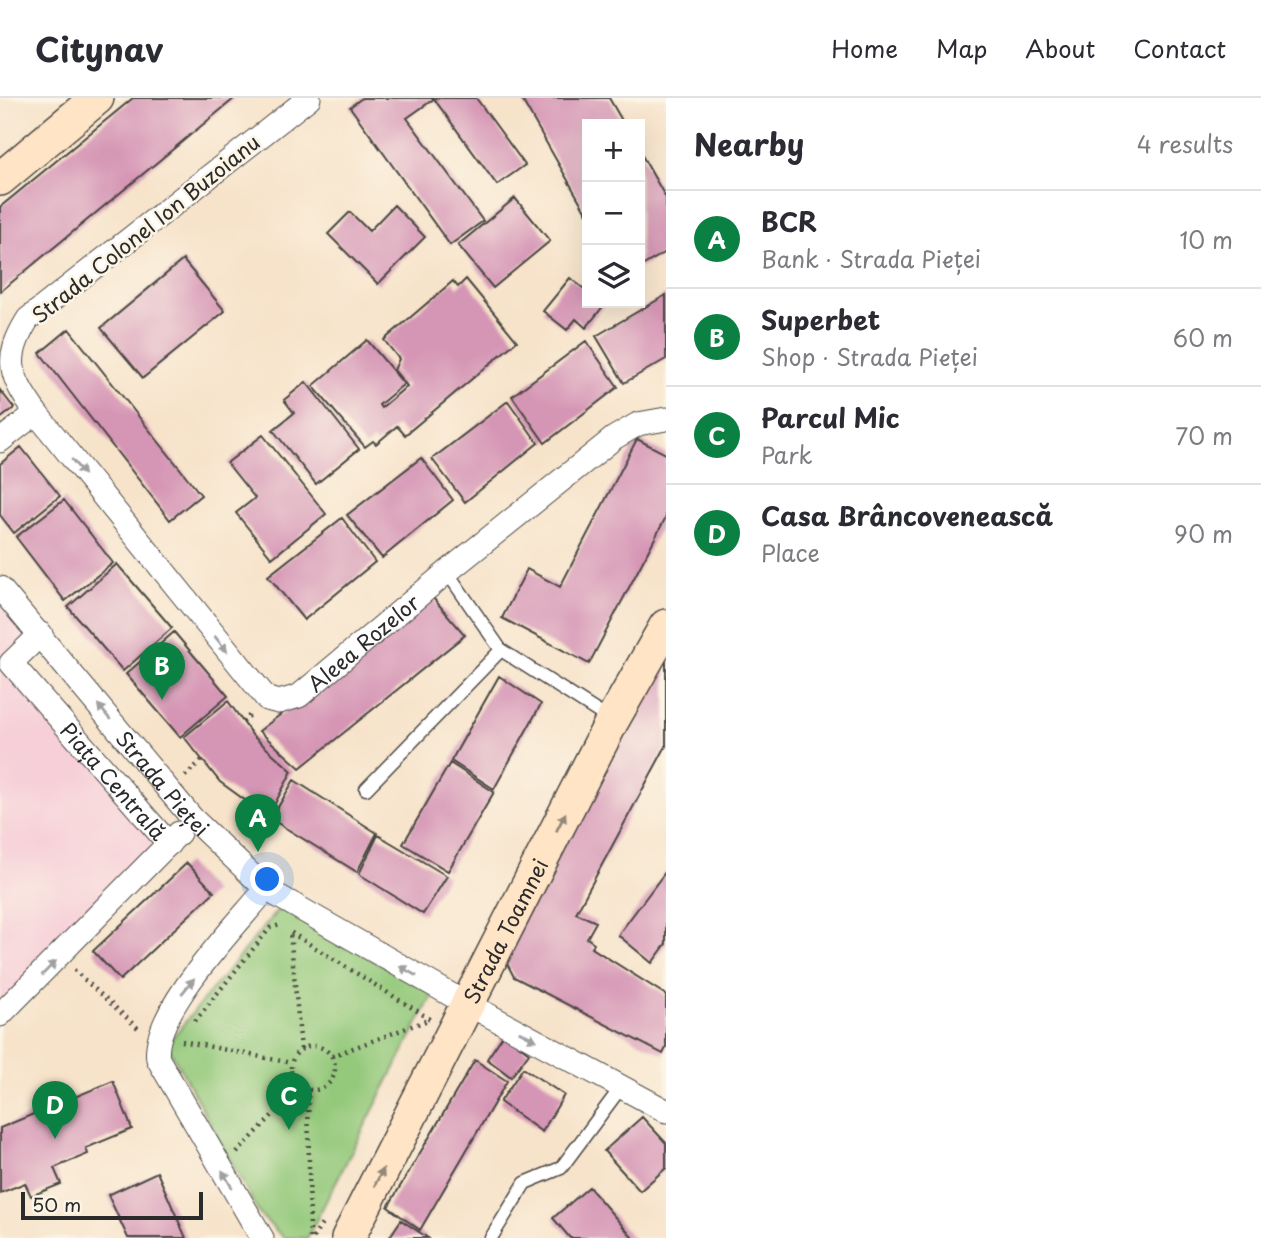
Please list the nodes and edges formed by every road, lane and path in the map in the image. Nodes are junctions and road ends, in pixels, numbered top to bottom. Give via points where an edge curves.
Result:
1 (97, 98) edge
2 (293, 103) edge
3 (0, 179) edge
4 (11, 355) joint
5 (36, 413) junction
6 (666, 419) edge
7 (0, 441) edge
8 (447, 572) junction
9 (0, 588) edge
10 (666, 625) edge
11 (40, 634) junction
12 (501, 650) junction
13 (612, 721) junction
14 (366, 789) dead end
15 (191, 818) junction
16 (169, 845) junction
17 (266, 889) junction
18 (301, 909) junction
19 (290, 933) junction
20 (60, 957) junction
21 (460, 1000) junction
22 (0, 1015) edge
23 (430, 1019) junction
24 (194, 1022) dead end
25 (429, 1027) dead end
26 (185, 1032) dead end
27 (180, 1040) junction
28 (156, 1045) junction
29 (179, 1048) dead end
30 (301, 1049) junction
31 (332, 1056) junction
32 (291, 1062) junction
33 (300, 1086) junction
34 (622, 1086) junction
35 (307, 1089) junction
36 (664, 1106) edge
37 (231, 1141) dead end
38 (229, 1160) junction
39 (338, 1226) edge
40 (262, 1238) edge
41 (312, 1238) edge
42 (491, 1238) edge

1 - 3 street
2 - 4 street, Strada Colonel Ion Buzoianu via 28,319
4 - 5 street, Aleea Rozelor via 19,389
5 - 7 street
5 -> 8 street, Aleea Rozelor via 267,699 279,702 299,696
6 - 8 street, Aleea Rozelor via 638,424 614,438
8 - 12 lane
9 - 11 street, Strada Pieței
10 - 13 street, Strada Toamnei
15 -> 11 street, Strada Pieței
11 - 16 street, Piața Centrală via 11,663
12 - 13 lane
12 - 14 lane
21 -> 13 street, Strada Toamnei
15 - 16 street
15 - 17 street, Strada Pieței
16 - 20 street, Piața Centrală
17 - 18 street, Strada Pieței
28 -> 17 street via 174,1003
18 - 19 path
21 -> 18 street, Strada Pieței
19 - 23 path
19 - 24 path via 273,925
19 - 30 path
22 -> 20 street, Piața Centrală
20 - 28 path
21 - 23 path
21 -> 34 street, Strada Pieței
39 -> 21 street, Strada Toamnei
23 - 25 path
23 - 31 path
26 - 27 path
27 - 29 path
27 - 32 path
28 - 38 street via 158,1059
30 - 31 path via 318,1046
30 - 32 path
31 - 35 path via 331,1081
32 - 33 path
33 - 35 path
33 - 38 path
34 - 36 street, Strada Pieței
34 - 42 lane via 561,1168 525,1183
35 - 41 path
37 - 38 path
40 -> 38 street
39 - 41 path

